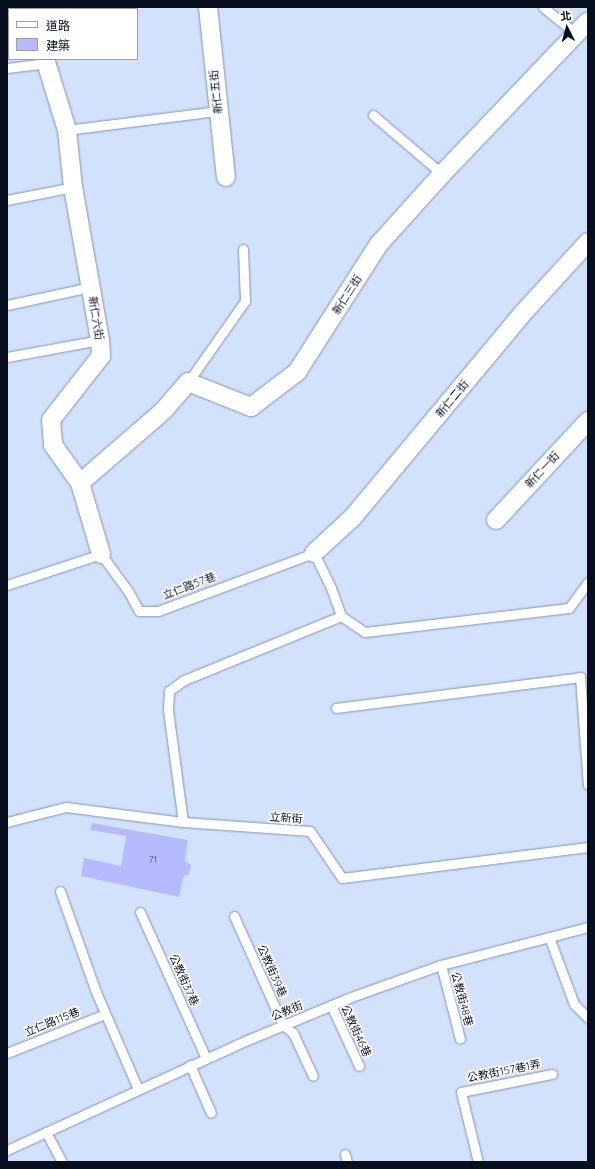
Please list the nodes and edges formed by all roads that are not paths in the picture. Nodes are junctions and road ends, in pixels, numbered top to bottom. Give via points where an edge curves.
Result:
1 (208, 7) edge
2 (543, 7) edge
3 (588, 21) edge
4 (576, 34) junction
5 (45, 61) edge
6 (7, 68) edge
7 (218, 111) junction
8 (373, 115) dead end
9 (67, 130) junction
10 (442, 174) junction
11 (226, 177) dead end
12 (73, 187) junction
13 (7, 200) edge
14 (588, 242) edge
15 (244, 249) dead end
16 (91, 288) junction
17 (7, 305) edge
18 (100, 340) junction
19 (7, 357) edge
20 (188, 382) junction
21 (588, 421) edge
22 (80, 483) junction
23 (496, 520) dead end
24 (314, 553) junction
25 (101, 554) junction
26 (588, 582) edge
27 (7, 585) edge
28 (341, 616) junction
29 (336, 708) dead end
30 (586, 737) edge
31 (588, 785) edge
32 (7, 822) edge
33 (183, 822) junction
34 (588, 847) edge
35 (60, 892) dead end
36 (140, 912) dead end
37 (234, 916) dead end
38 (588, 927) edge
39 (549, 937) junction
40 (441, 965) junction
41 (331, 1005) junction
42 (105, 1014) junction
43 (588, 1018) edge
44 (283, 1025) junction
45 (460, 1039) dead end
46 (7, 1053) edge
47 (206, 1058) junction
48 (190, 1065) junction
49 (359, 1066) dead end
50 (552, 1074) dead end
51 (313, 1076) dead end
52 (138, 1089) junction
53 (211, 1113) dead end
54 (46, 1132) junction
55 (7, 1150) edge
56 (62, 1162) edge
57 (478, 1162) edge

1 - 7 street, 新仁五街
2 - 4 lane
3 - 4 street, 新仁三街
4 - 10 street, 新仁三街
5 - 6 lane
5 - 9 street, 新仁六街
7 - 9 lane
7 - 11 street, 新仁五街
8 - 10 lane
9 - 12 street, 新仁六街
10 - 20 street, 新仁三街 via 379,244 298,372 251,407
12 - 13 lane
12 - 16 street, 新仁六街
14 - 24 street, 新仁二街 via 523,313 353,517
15 - 20 lane via 245,301
16 - 17 lane
16 - 18 street, 新仁六街
18 - 19 lane
18 - 22 street, 新仁六街 via 101,356 51,420 53,445
20 - 22 street via 163,411
21 - 23 street, 新仁一街
22 - 25 street, 新仁六街
24 - 25 lane, 立仁路57巷 via 158,612 139,610
24 - 28 lane
25 - 27 lane
26 - 28 lane via 569,608 365,632
28 - 33 lane via 184,680 170,691 168,710
29 - 30 lane via 580,677
30 - 31 lane
32 - 33 lane, 立新街 via 66,807
33 - 34 lane, 立新街 via 310,831 342,878
35 - 42 lane
36 - 47 lane, 公教街37巷
37 - 44 lane, 公教街39巷
38 - 39 lane, 公教街
39 - 40 lane, 公教街
39 - 43 lane via 574,1004
40 - 41 lane, 公教街
40 - 45 lane, 公教街48巷
41 - 44 lane, 公教街
41 - 49 lane, 公教街46巷
42 - 46 lane, 立仁路115巷
42 - 52 lane
44 - 47 lane, 公教街
44 - 51 lane, 公教街39巷 via 293,1033
47 - 48 lane, 公教街
48 - 52 lane, 公教街
48 - 53 lane
50 - 57 lane, 公教街157巷1弄 via 461,1092
52 - 54 lane, 公教街
54 - 55 lane, 公教街
54 - 56 lane

